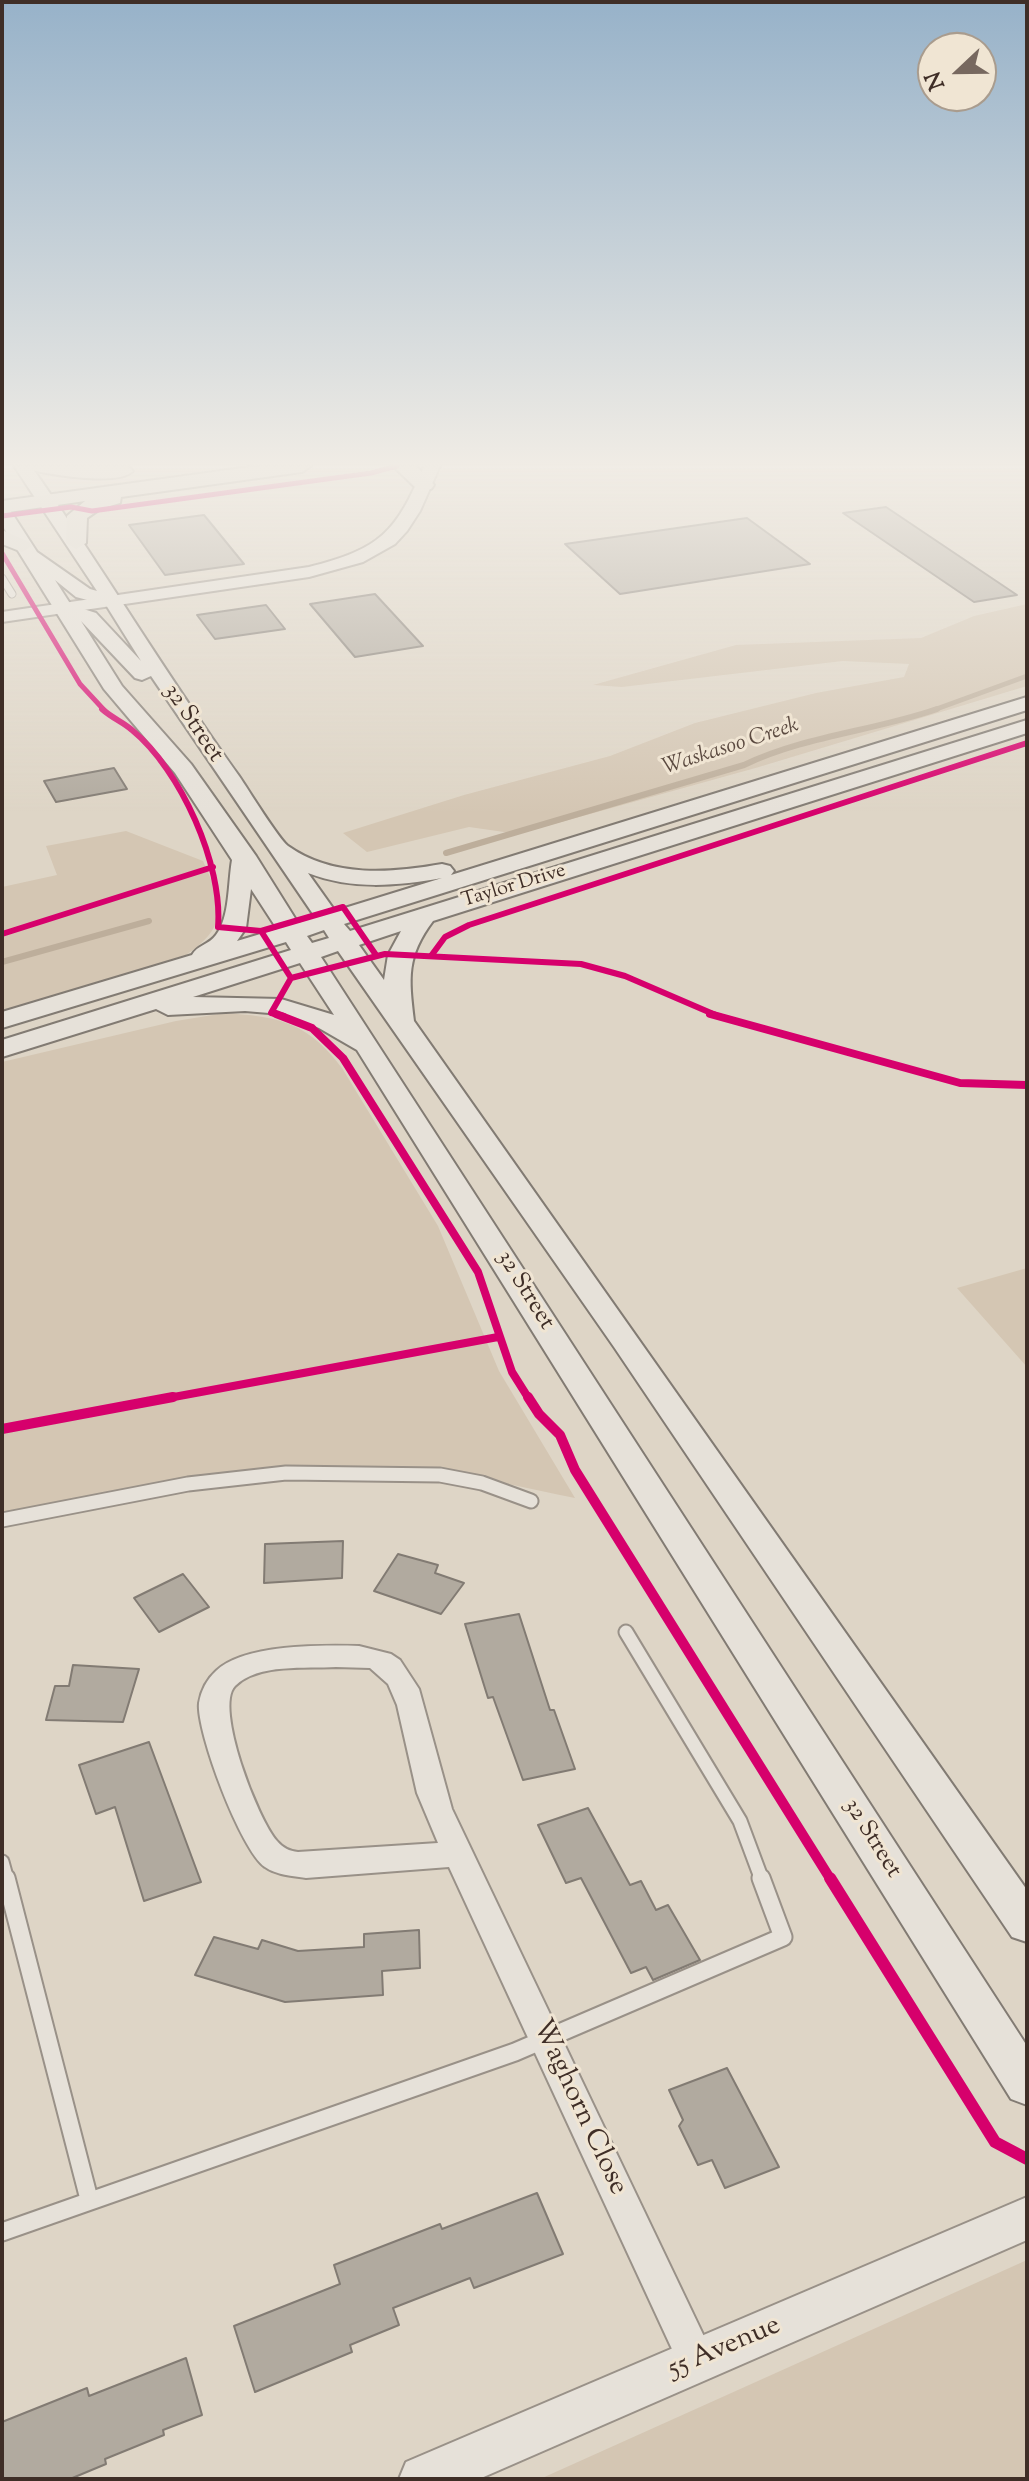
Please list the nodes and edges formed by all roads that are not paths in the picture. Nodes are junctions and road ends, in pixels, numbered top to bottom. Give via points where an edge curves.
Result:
1 (4, 582) edge
2 (45, 582) edge
3 (68, 582) edge
4 (101, 582) edge
5 (243, 582) edge
6 (12, 594) dead end
7 (113, 601) junction
8 (61, 608) junction
9 (2, 617) edge
10 (1027, 703) edge
11 (1027, 726) edge
12 (193, 727) junction
13 (279, 849) junction
14 (558, 850) junction
15 (244, 856) junction
16 (426, 914) junction
17 (335, 931) junction
18 (300, 942) junction
19 (166, 971) junction
20 (2, 1020) edge
21 (91, 1021) junction
22 (401, 1027) junction
23 (2, 1049) edge
24 (370, 1049) junction
25 (531, 1501) dead end
26 (2, 1520) edge
27 (626, 1632) dead end
28 (458, 1854) junction
29 (2, 1862) edge
30 (1027, 1924) edge
31 (546, 2040) junction
32 (1027, 2085) edge
33 (89, 2199) junction
34 (1027, 2218) edge
35 (2, 2232) edge
36 (697, 2362) junction
37 (423, 2479) edge

1 - 6 lane
2 - 8 main road, 32 Street
3 - 7 main road via 83,593
4 - 7 main road, 32 Street
5 - 7 street
7 - 8 street
7 - 12 main road, 32 Street
8 - 9 street
8 - 12 main road via 89,617
8 - 15 main road, 32 Street via 114,689 183,769
10 - 14 main road, Taylor Drive
11 - 16 main road, Taylor Drive
12 - 13 main road, 32 Street
13 - 14 main road via 326,874 356,879 423,875
13 - 17 main road, 32 Street
14 - 17 main road, Taylor Drive
15 - 18 main road, 32 Street
15 - 19 main road via 230,938
16 - 17 main road, Taylor Drive
16 - 22 main road via 396,963
17 - 18 main road, Taylor Drive
17 - 22 main road, 32 Street
18 - 19 main road, Taylor Drive
18 - 21 main road, Taylor Drive
18 - 24 main road, 32 Street
19 - 20 main road, Taylor Drive
21 - 23 main road, Taylor Drive
21 - 24 main road via 178,1006 258,1002 311,1013
22 - 30 main road, 32 Street via 625,1340
24 - 32 main road, 32 Street
25 - 26 lane via 440,1475 286,1473 188,1484
27 - 31 lane via 740,1821 783,1937
28 - 28 street, Waghorn Close via 431,1793 406,1692 389,1665 355,1657 273,1659 244,1667 221,1683 214,1695 213,1718 255,1836 275,1858 306,1865
28 - 31 street, Waghorn Close
29 - 33 lane
31 - 33 lane
31 - 36 street, Waghorn Close
33 - 35 lane
34 - 36 street, 55 Avenue
36 - 37 street, 55 Avenue

